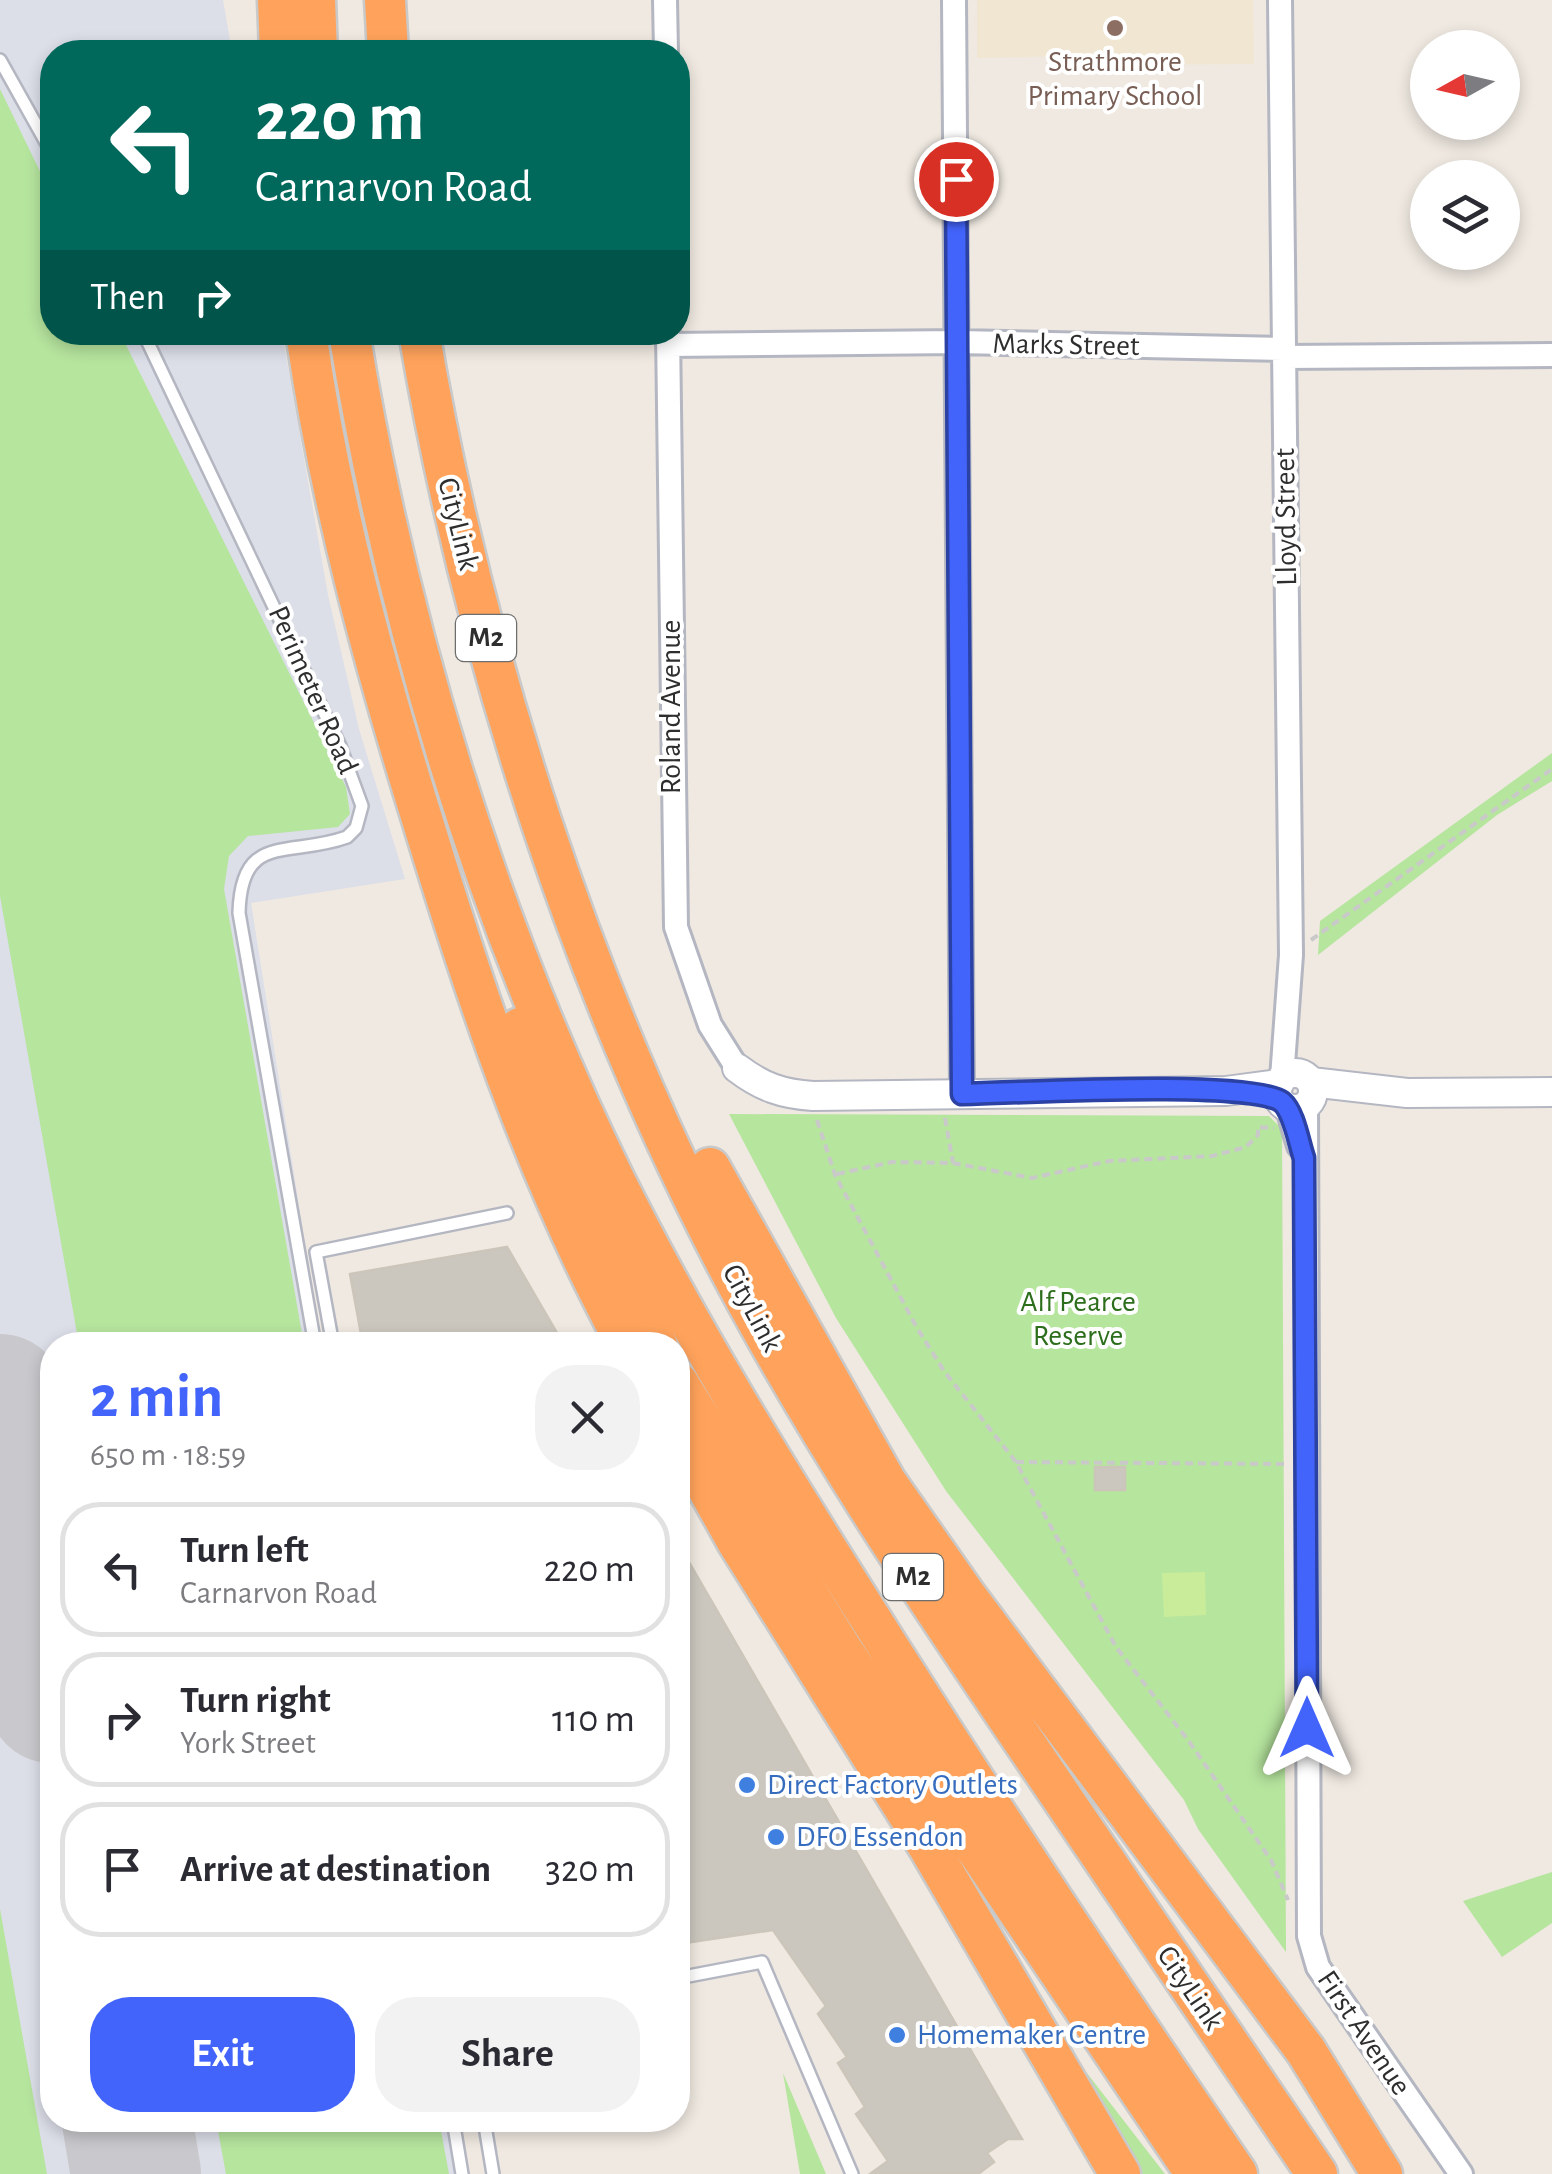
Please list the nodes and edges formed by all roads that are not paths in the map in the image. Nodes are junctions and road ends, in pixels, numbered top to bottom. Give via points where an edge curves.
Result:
1 (278, 0) edge
2 (316, 0) edge
3 (385, 0) edge
4 (665, 0) edge
5 (954, 0) edge
6 (1280, 0) edge
7 (280, 40) edge
8 (317, 40) edge
9 (387, 40) edge
10 (666, 40) edge
11 (0, 60) edge
12 (40, 132) edge
13 (690, 339) edge
14 (958, 342) junction
15 (150, 345) edge
16 (308, 345) edge
17 (352, 345) edge
18 (420, 345) edge
19 (668, 345) edge
20 (1284, 353) junction
21 (1552, 355) edge
22 (462, 794) junction
23 (584, 936) junction
24 (737, 1068) joint
25 (1552, 1092) edge
26 (951, 1094) junction
27 (1294, 1095) junction
28 (508, 1213) dead end
29 (314, 1332) edge
30 (331, 1332) edge
31 (620, 1332) edge
32 (652, 1332) edge
33 (690, 1403) edge
34 (690, 1457) edge
35 (927, 1844) junction
36 (690, 1976) edge
37 (1306, 2051) junction
38 (454, 2132) edge
39 (486, 2132) edge
40 (462, 2174) edge
41 (494, 2174) edge
42 (852, 2174) edge
43 (1120, 2174) edge
44 (1195, 2174) edge
45 (1237, 2174) edge
46 (1317, 2174) edge
47 (1382, 2174) edge
48 (1411, 2174) edge
49 (1460, 2174) edge

1 - 7 highway
2 - 8 highway
3 - 9 highway
4 - 10 street
5 - 14 street
6 - 20 street, Lloyd Street
11 - 12 lane
13 - 14 street, Marks Street
14 - 20 street, Marks Street
14 - 26 street
15 - 29 lane, Perimeter Road via 309,676 362,806 347,837 258,856 240,887 239,913
16 - 31 highway via 355,584 468,972 526,1133
17 - 22 highway, CityLink / M2 via 373,473
18 - 23 highway, CityLink / M2 via 451,504 486,637 536,807
19 - 24 street, Roland Avenue via 676,927 715,1036
20 - 21 street, Marks Street
20 - 27 street, Lloyd Street via 1288,1035
22 - 32 highway via 500,960 542,1092
22 - 45 highway, CityLink / M2 via 506,930 552,1042 614,1179 712,1366 1019,1855
23 - 37 highway via 886,1482
23 - 46 highway, CityLink / M2 via 683,1172 800,1396 876,1522
24 - 26 street via 784,1094
25 - 27 street
26 - 27 street
27 - 49 street, First Avenue via 1304,1158 1308,1922 1318,1967
28 - 30 lane via 316,1252
33 - 44 highway via 842,1650
34 - 35 highway
35 - 43 highway
35 - 44 highway via 1107,2078
36 - 42 lane via 762,1962
37 - 47 highway
37 - 48 highway
38 - 40 lane
39 - 41 lane

